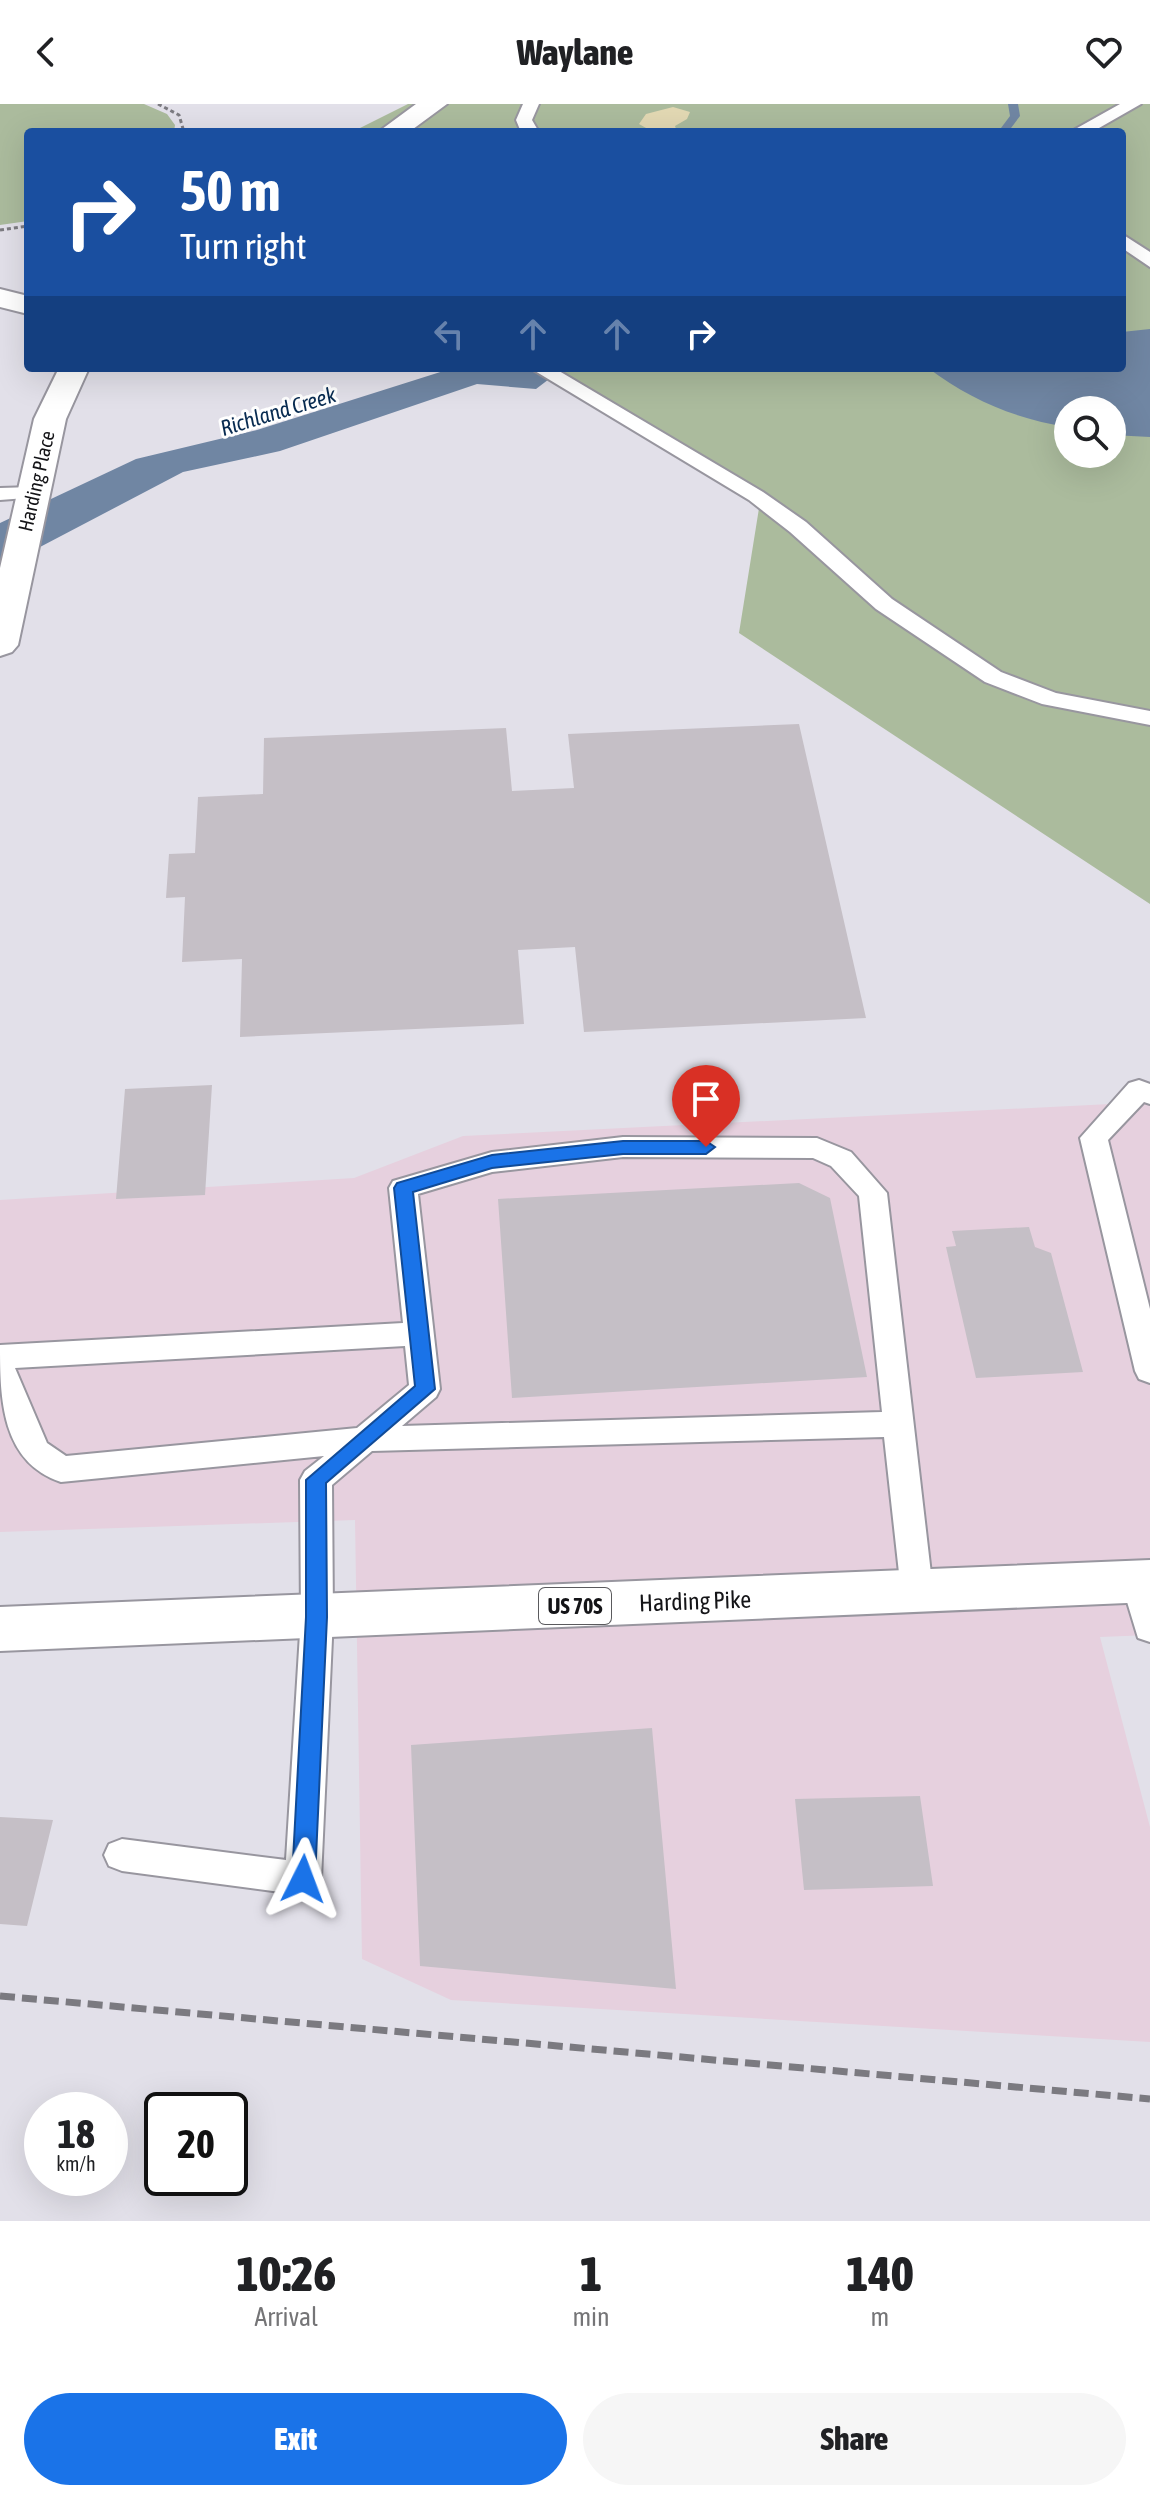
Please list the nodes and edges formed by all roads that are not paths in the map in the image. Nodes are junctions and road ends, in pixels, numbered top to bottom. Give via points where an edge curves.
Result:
1 (434, 104) edge
2 (531, 104) edge
3 (1133, 104) edge
4 (397, 128) edge
5 (528, 128) edge
6 (1087, 128) edge
7 (1126, 242) edge
8 (1150, 261) edge
9 (0, 298) edge
10 (24, 304) edge
11 (72, 372) edge
12 (548, 373) edge
13 (20, 499) edge
14 (0, 645) edge
15 (1150, 718) edge
16 (1150, 1094) edge
17 (419, 1334) junction
18 (0, 1357) edge
19 (0, 1368) edge
20 (1150, 1371) edge
21 (898, 1424) junction
22 (367, 1439) junction
23 (917, 1591) junction
24 (1146, 1597) edge
25 (317, 1617) junction
26 (0, 1629) edge
27 (122, 1855) dead end

1 - 4 main road
2 - 5 lane via 524,120
3 - 6 lane
7 - 8 lane
9 - 10 main road
11 - 13 main road, Harding Place
12 - 15 lane via 764,501 884,604 993,677 1068,704
13 - 14 main road, Harding Place via 14,585
16 - 20 lane via 1139,1090 1094,1138
17 - 18 lane
17 - 21 lane via 403,1188 492,1162 623,1147 817,1148 841,1159 873,1193
17 - 22 lane via 425,1389
19 - 22 lane via 35,1451 61,1469
21 - 22 lane
21 - 23 lane
22 - 25 lane via 316,1480
23 - 24 main road, Harding Pike / US 70S
23 - 25 main road, Harding Pike / US 70S
25 - 26 main road, Harding Pike / US 70S
25 - 27 lane via 303,1879

